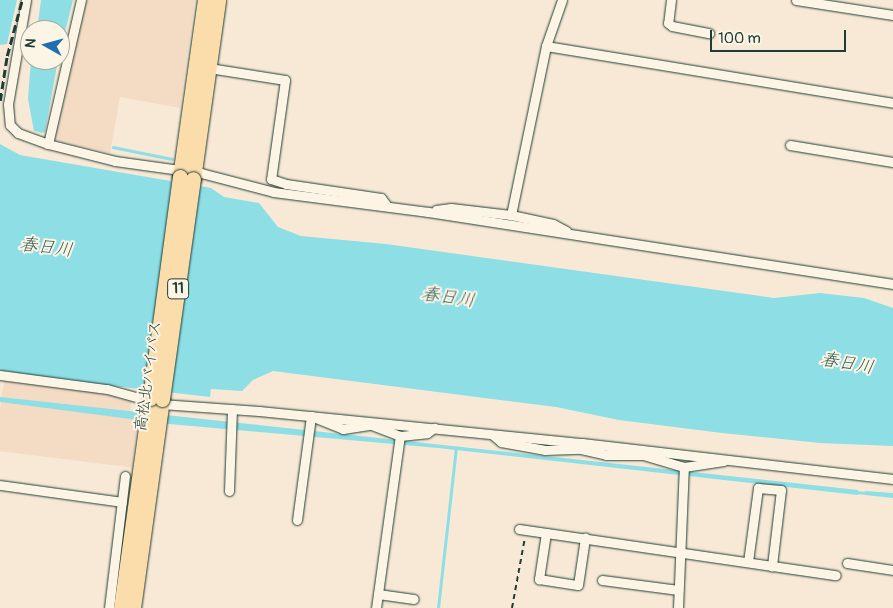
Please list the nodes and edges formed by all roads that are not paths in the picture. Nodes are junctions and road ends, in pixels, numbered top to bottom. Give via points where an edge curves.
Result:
1 (26, 0) edge
2 (81, 0) edge
3 (205, 0) edge
4 (218, 0) edge
5 (562, 0) edge
6 (671, 0) edge
7 (796, 0) edge
8 (893, 15) edge
9 (709, 33) dead end
10 (546, 46) junction
11 (209, 68) junction
12 (198, 98) junction
13 (4, 103) edge
14 (893, 103) edge
15 (48, 144) junction
16 (790, 145) dead end
17 (893, 162) edge
18 (187, 175) junction
19 (388, 206) junction
20 (428, 212) junction
21 (511, 215) junction
22 (570, 234) junction
23 (893, 284) edge
24 (1, 378) edge
25 (155, 409) junction
26 (232, 409) junction
27 (311, 416) junction
28 (369, 423) junction
29 (434, 428) junction
30 (400, 436) junction
31 (644, 453) junction
32 (729, 460) junction
33 (684, 467) junction
34 (126, 476) dead end
35 (893, 478) edge
36 (0, 485) edge
37 (229, 491) dead end
38 (122, 502) junction
39 (297, 520) dead end
40 (523, 530) road end
41 (546, 533) junction
42 (585, 538) junction
43 (680, 552) junction
44 (748, 562) junction
45 (847, 563) dead end
46 (772, 566) junction
47 (893, 570) edge
48 (836, 575) dead end
49 (602, 580) dead end
50 (678, 590) junction
51 (378, 594) junction
52 (414, 599) dead end
53 (109, 608) edge
54 (121, 608) edge
55 (133, 608) edge
56 (376, 608) edge
57 (678, 608) edge

1 - 13 street
2 - 15 street
3 - 12 highway, 高松北バイパス / 11
4 - 11 highway, 高松北バイパス / 11
5 - 10 street
6 - 9 street via 668,23
7 - 8 street
10 - 14 street
10 - 21 street
11 - 12 highway, 高松北バイパス / 11
11 - 19 street via 285,80 271,179 381,198
12 - 18 highway, 高松北バイパス / 11
13 - 15 street via 12,130
15 - 18 street
16 - 17 street
18 - 19 street via 274,192
18 - 25 highway, 高松北バイパス / 11, bridge
19 - 20 street
20 - 21 street via 451,208
20 - 22 street
21 - 22 street via 553,224
22 - 23 street
24 - 25 street via 107,389
25 - 26 street
25 - 54 highway, 高松北バイパス / 11
25 - 55 highway, 高松北バイパス / 11
26 - 27 street
26 - 37 street
27 - 28 street
27 - 39 street
28 - 29 street
28 - 30 street
29 - 30 street via 427,433
29 - 31 street
30 - 51 street
31 - 32 street
31 - 33 street
32 - 33 street
32 - 35 street
33 - 43 street
34 - 38 street
36 - 38 street
38 - 53 street
40 - 41 street
41 - 42 street
41 - 42 street via 539,579 578,585
42 - 43 street
43 - 44 street
43 - 50 street
44 - 46 street
44 - 46 street via 758,488 781,490
45 - 47 street
46 - 48 street
49 - 50 street
50 - 57 street
51 - 52 street
51 - 56 street

